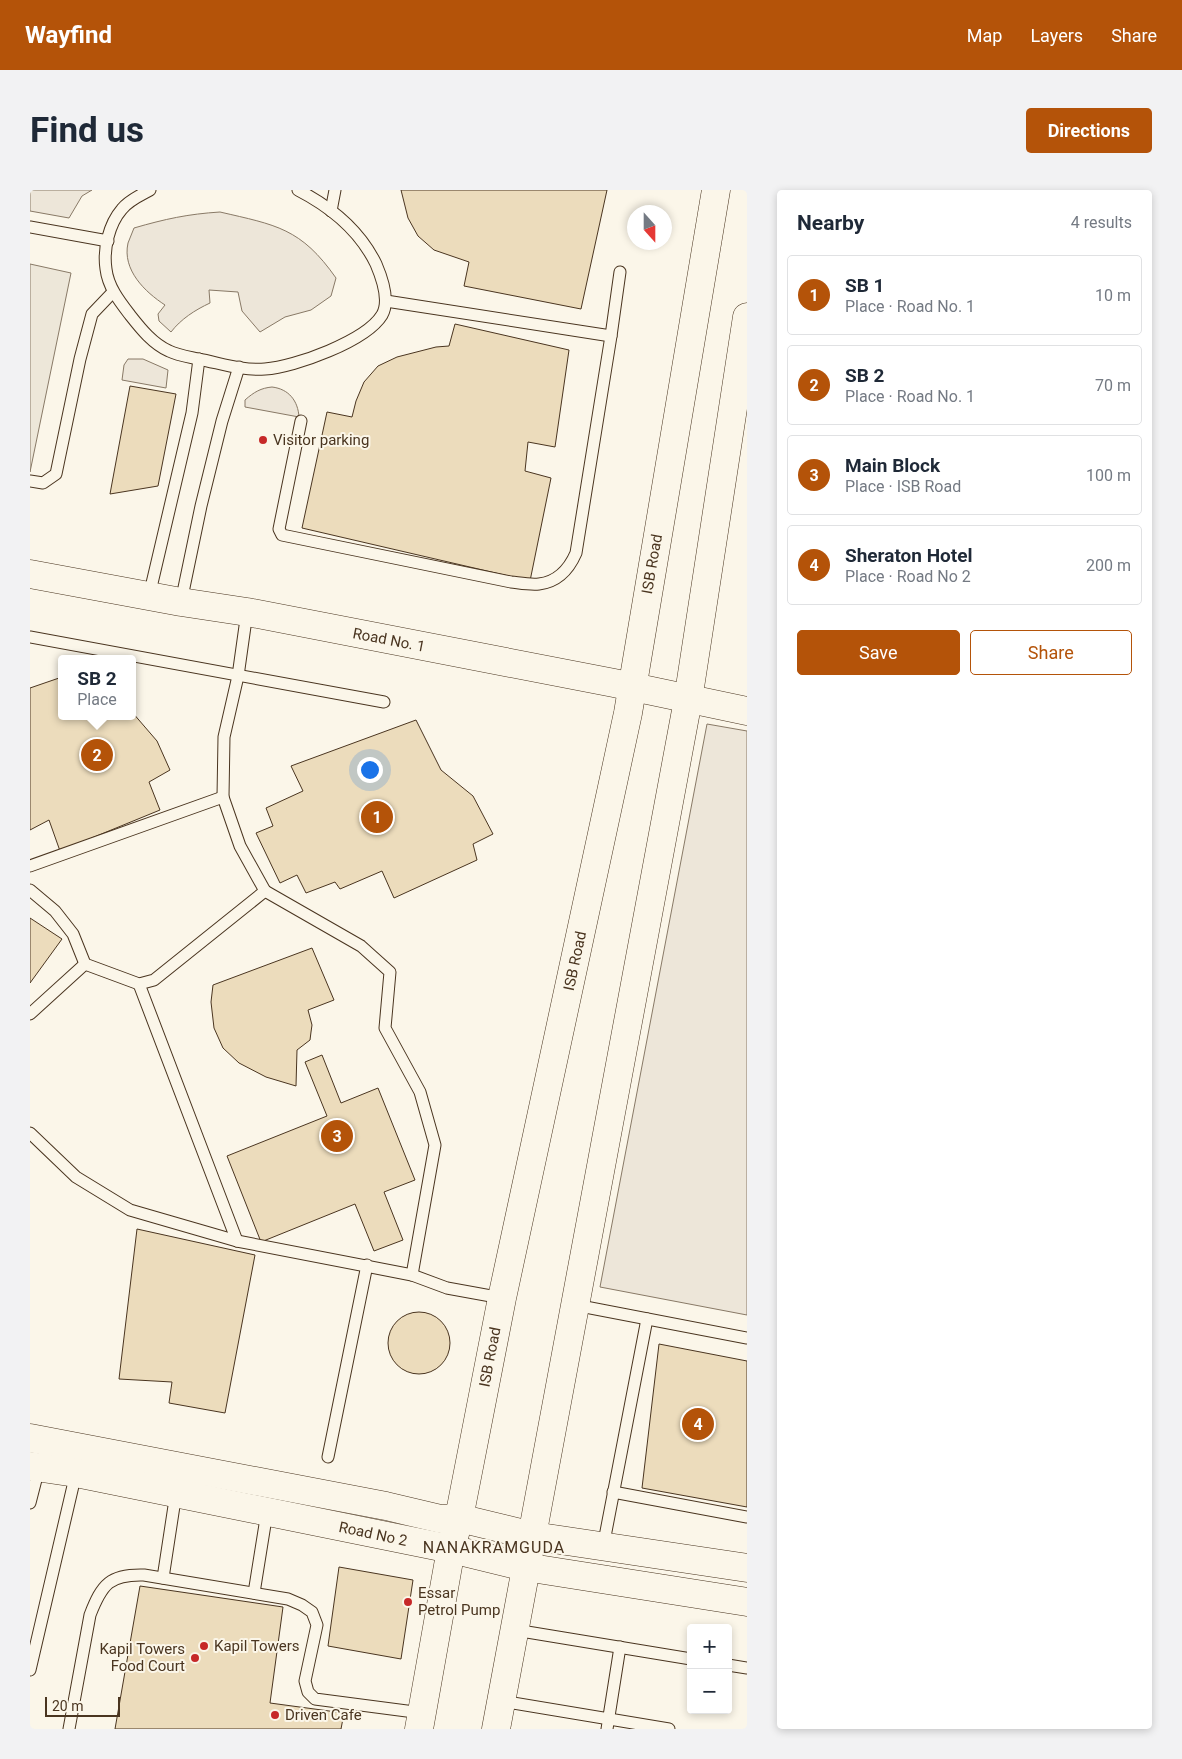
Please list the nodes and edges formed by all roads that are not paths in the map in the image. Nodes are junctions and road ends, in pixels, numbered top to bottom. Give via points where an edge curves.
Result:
1 (298, 190) edge
2 (335, 190) edge
3 (716, 190) edge
4 (147, 191) edge
5 (331, 211) junction
6 (30, 226) edge
7 (108, 241) junction
8 (620, 272) dead end
9 (114, 292) junction
10 (386, 301) junction
11 (747, 317) edge
12 (611, 336) junction
13 (199, 359) junction
14 (238, 368) junction
15 (301, 421) dead end
16 (30, 481) edge
17 (30, 574) edge
18 (148, 596) junction
19 (181, 602) junction
20 (247, 612) junction
21 (30, 637) edge
22 (126, 655) edge
23 (136, 657) edge
24 (238, 676) junction
25 (631, 687) junction
26 (688, 700) junction
27 (384, 702) dead end
28 (747, 711) edge
29 (223, 797) junction
30 (30, 866) edge
31 (30, 890) edge
32 (265, 891) junction
33 (85, 964) junction
34 (138, 984) junction
35 (30, 1014) edge
36 (30, 1133) edge
37 (237, 1241) junction
38 (367, 1265) junction
39 (412, 1275) junction
40 (502, 1298) junction
41 (575, 1305) junction
42 (647, 1319) junction
43 (747, 1338) edge
44 (30, 1438) edge
45 (328, 1456) dead end
46 (34, 1467) edge
47 (76, 1473) junction
48 (613, 1492) junction
49 (176, 1493) junction
50 (30, 1503) edge
51 (267, 1512) junction
52 (747, 1517) edge
53 (459, 1518) junction
54 (532, 1536) junction
55 (603, 1547) junction
56 (451, 1549) junction
57 (525, 1567) junction
58 (747, 1568) edge
59 (163, 1578) junction
60 (254, 1593) junction
61 (747, 1602) edge
62 (514, 1629) junction
63 (620, 1647) junction
64 (687, 1658) edge
65 (732, 1666) edge
66 (747, 1668) edge
67 (30, 1670) edge
68 (501, 1701) junction
69 (420, 1721) edge
70 (608, 1724) edge
71 (69, 1729) edge
72 (496, 1729) edge
73 (669, 1729) edge

1 - 5 lane
2 - 5 lane
3 - 25 main road, ISB Road
4 - 7 lane via 123,208 114,221
5 - 10 lane via 366,246 378,268
6 - 7 lane
7 - 9 lane via 106,270
8 - 12 lane
9 - 13 lane via 149,337 169,352
9 - 16 lane via 92,314 56,474 43,483
10 - 12 lane
10 - 14 lane via 382,314 371,327 343,346 277,368
11 - 26 main road
12 - 15 lane via 576,553 566,571 538,584 511,582 282,535 279,529
13 - 14 lane
13 - 18 lane via 192,413
14 - 19 lane via 201,506
17 - 18 main road, Road No. 1
18 - 19 main road, Road No. 1
19 - 20 main road, Road No. 1
20 - 24 lane
20 - 25 main road, Road No. 1
21 - 22 lane
23 - 24 lane
24 - 27 lane
24 - 29 lane via 224,737
25 - 26 main road, Road No. 1
25 - 40 main road, ISB Road via 626,723
26 - 28 main road, Road No. 1
26 - 41 main road
29 - 30 lane
29 - 32 lane via 240,846
31 - 33 lane via 55,911 73,934
32 - 34 lane via 154,980
32 - 39 lane via 361,946 390,972 385,1028 420,1092 434,1145
33 - 34 lane
33 - 35 lane
34 - 37 lane
36 - 37 lane via 76,1177 130,1210
37 - 38 lane
38 - 39 lane
38 - 45 lane
39 - 40 lane via 448,1288
40 - 53 main road, ISB Road
41 - 42 lane
41 - 54 main road
42 - 43 lane
42 - 48 lane
44 - 53 main road, Road No 2 via 441,1519
46 - 47 main road, Road No 2
46 - 50 lane
47 - 49 main road, Road No 2
47 - 67 lane
48 - 52 lane
48 - 55 lane
49 - 51 main road, Road No 2
49 - 59 lane
51 - 56 main road, Road No 2
51 - 60 lane
53 - 54 main road, Road No 2
53 - 56 main road, ISB Road
54 - 55 main road, Road No 2
54 - 57 main road
55 - 58 main road, Road No 2
56 - 57 main road, Road No 2
56 - 69 main road, ISB Road
57 - 61 main road, Road No 2
57 - 62 main road
59 - 60 lane
59 - 71 lane via 127,1574 102,1588 90,1614
60 - 69 lane via 288,1599 312,1612 317,1625 305,1681 308,1692 315,1699
62 - 63 lane
62 - 68 main road
63 - 64 lane
63 - 70 lane
65 - 66 lane
68 - 70 lane
68 - 72 main road
70 - 73 lane

